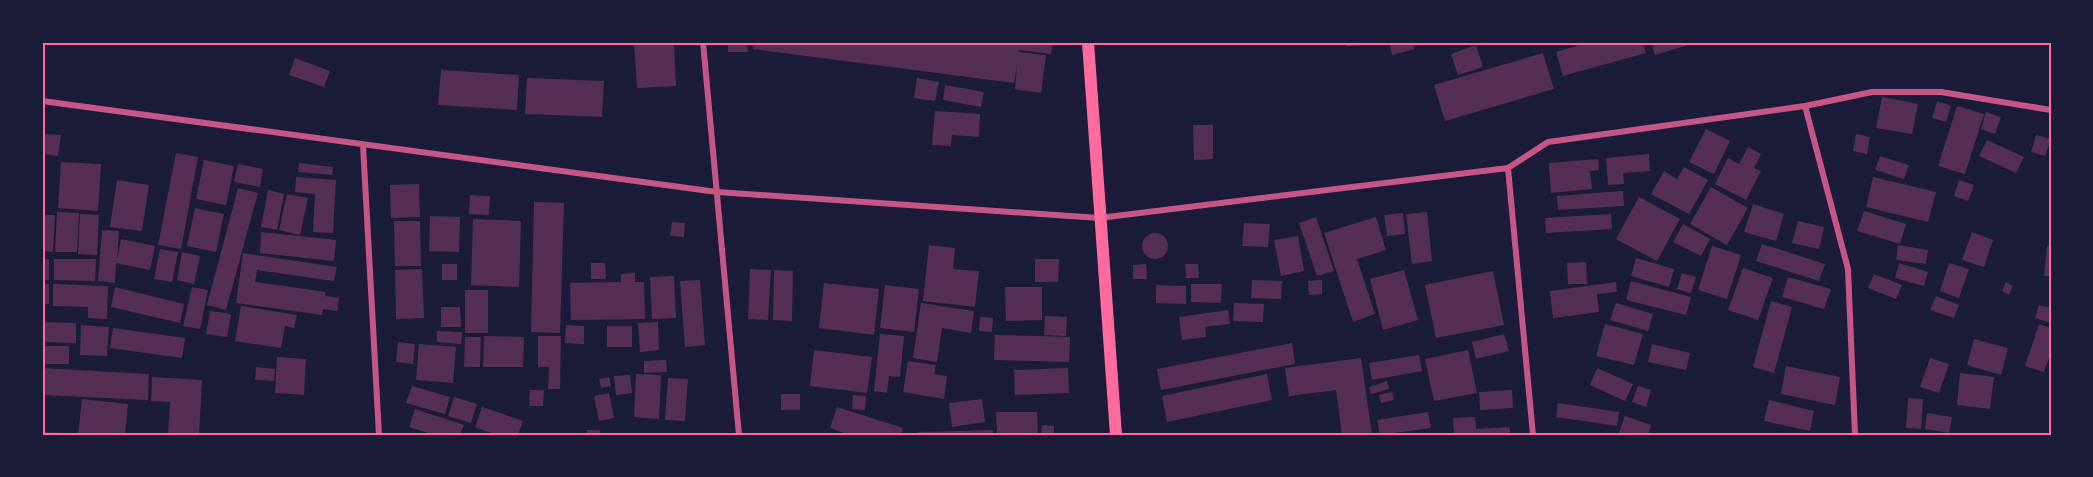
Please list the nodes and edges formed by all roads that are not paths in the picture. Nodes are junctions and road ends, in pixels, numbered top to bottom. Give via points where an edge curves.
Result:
1 (703, 42) edge
2 (1088, 42) edge
3 (42, 101) edge
4 (1805, 106) junction
5 (2051, 110) edge
6 (363, 145) junction
7 (1508, 168) junction
8 (717, 192) junction
9 (1099, 218) junction
10 (379, 435) edge
11 (739, 435) edge
12 (1116, 435) edge
13 (1533, 435) edge
14 (1855, 435) edge

1 - 8 street
2 - 9 main road
3 - 6 street
4 - 5 street via 1872,92 1941,92
4 - 7 street via 1548,142
4 - 14 street via 1848,269
6 - 8 street
6 - 10 street
7 - 9 street
7 - 13 street
8 - 9 street
8 - 11 street
9 - 12 main road

